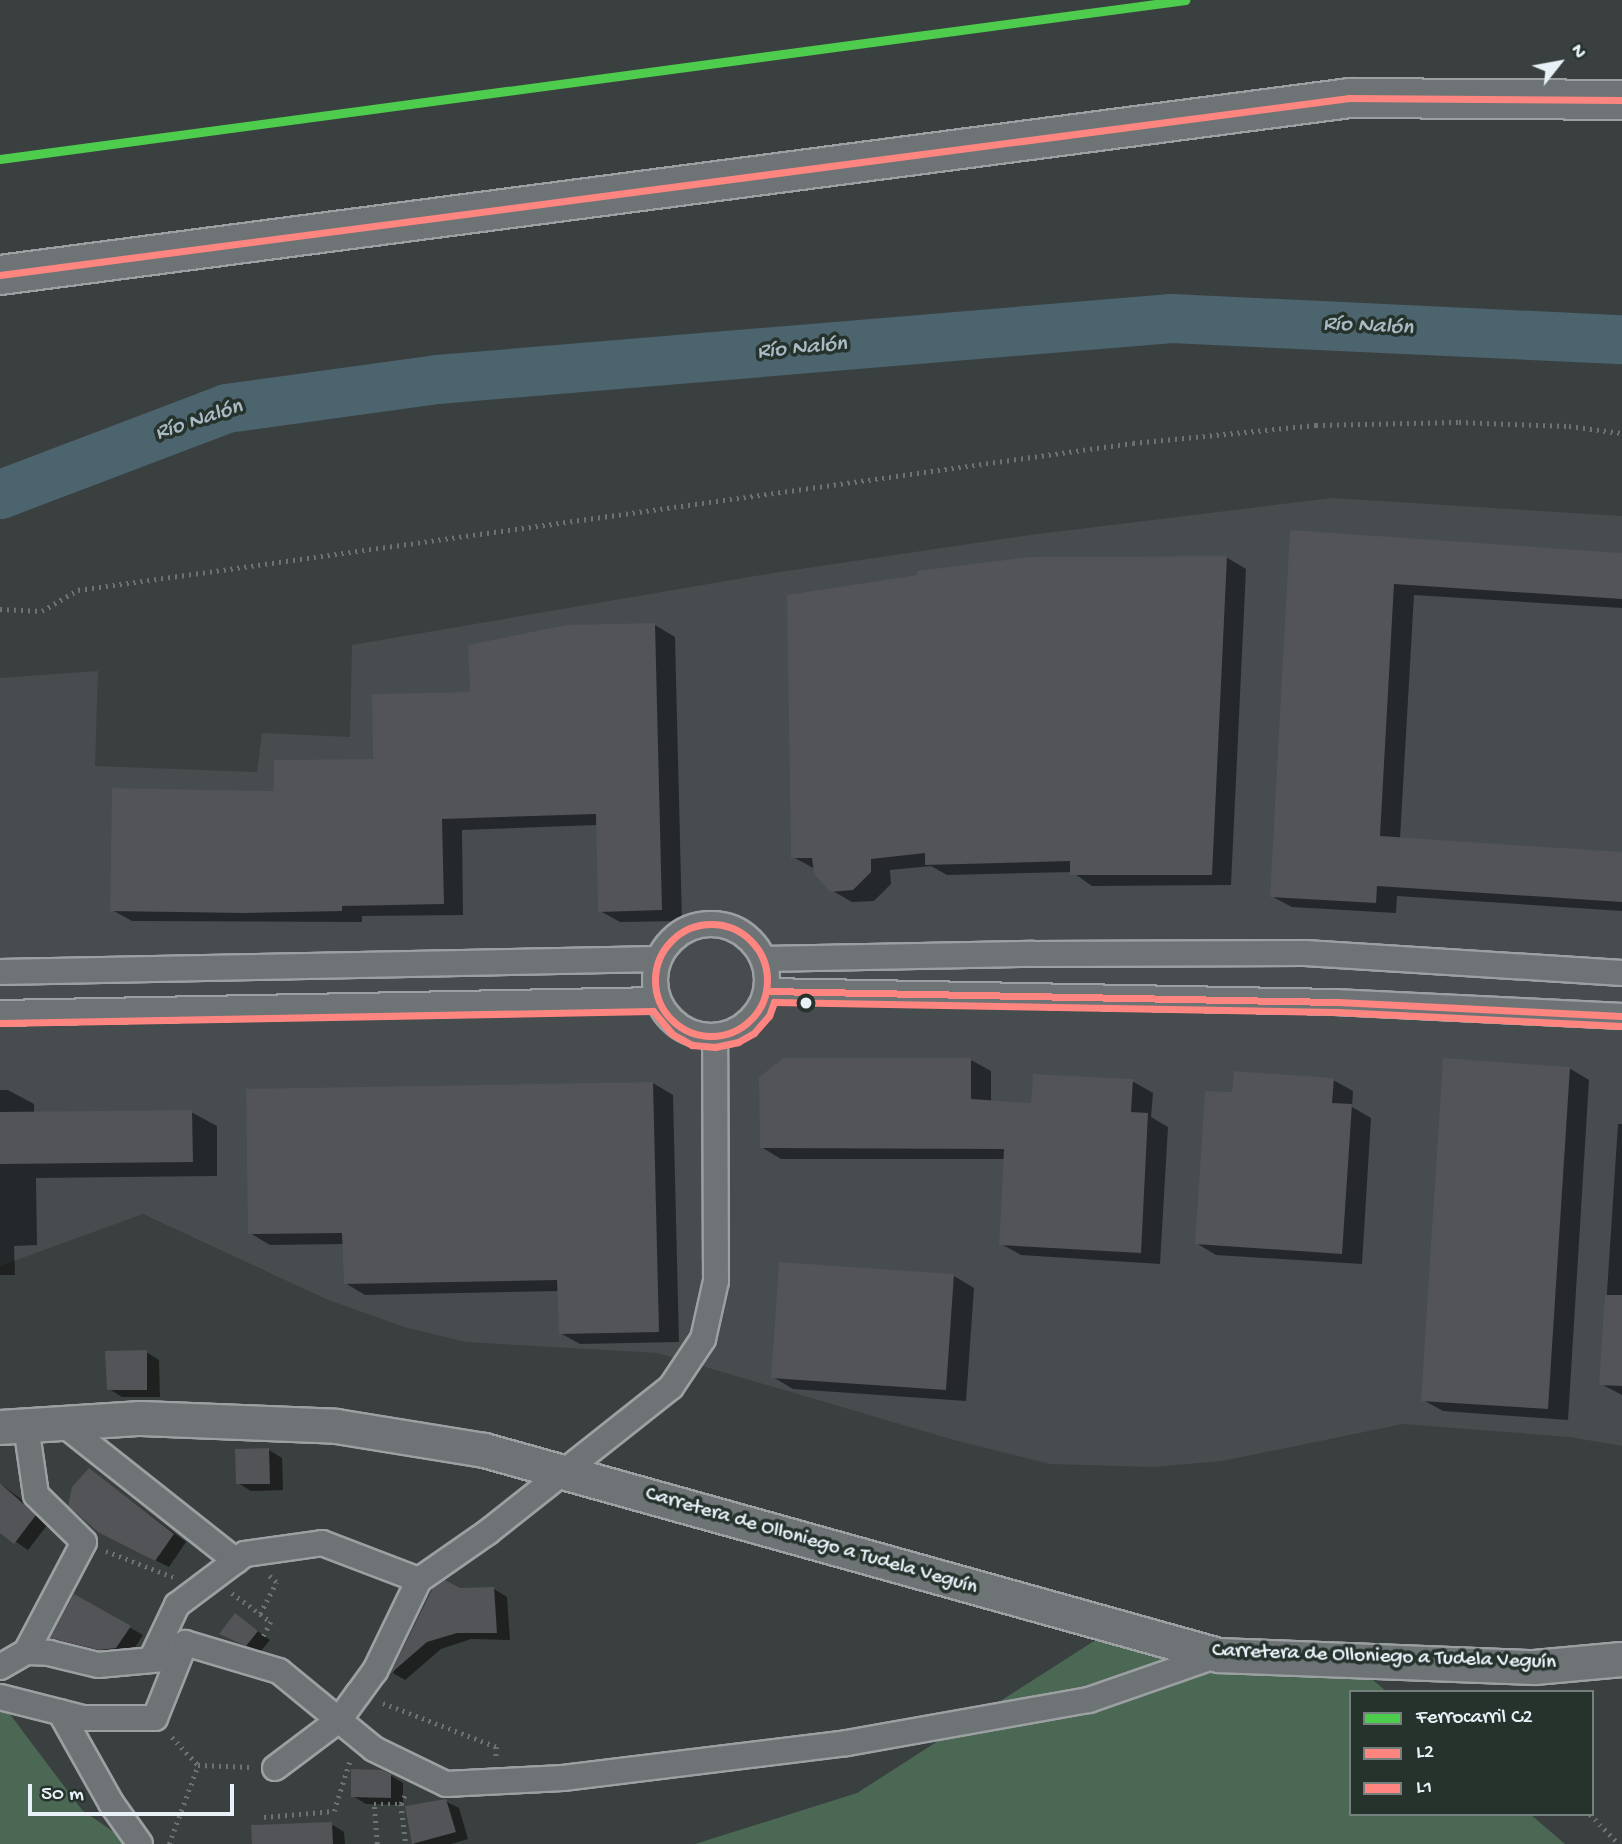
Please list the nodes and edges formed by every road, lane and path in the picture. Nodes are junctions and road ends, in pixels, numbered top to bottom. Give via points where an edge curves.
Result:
1 (1622, 100) edge
2 (0, 275) edge
3 (1622, 433) edge
4 (0, 610) edge
5 (659, 959) junction
6 (763, 960) junction
7 (0, 972) edge
8 (1622, 973) edge
9 (767, 991) junction
10 (658, 1000) junction
11 (0, 1013) edge
12 (1622, 1016) edge
13 (715, 1037) junction
14 (62, 1423) junction
15 (13, 1427) edge
16 (562, 1471) junction
17 (85, 1542) junction
18 (240, 1557) junction
19 (419, 1580) junction
20 (206, 1583) junction
21 (260, 1614) junction
22 (26, 1652) junction
23 (1218, 1656) junction
24 (179, 1657) junction
25 (1622, 1659) edge
26 (151, 1660) junction
27 (250, 1662) junction
28 (0, 1667) edge
29 (359, 1694) junction
30 (0, 1697) edge
31 (60, 1712) junction
32 (155, 1718) junction
33 (339, 1720) junction
34 (358, 1736) junction
35 (198, 1765) junction
36 (275, 1768) joint
37 (417, 1770) junction
38 (495, 1782) junction
39 (401, 1804) junction
40 (1592, 1816) edge
41 (264, 1817) dead end
42 (140, 1844) edge
43 (169, 1844) edge
44 (377, 1844) edge
45 (406, 1844) edge
46 (1619, 1844) edge

1 - 2 main road via 1349,98
3 - 4 path via 1459,422 1316,425 1133,443 78,590 42,611
5 - 6 street via 676,935 704,923 724,924 749,937
5 - 7 street
5 - 10 street via 655,969
6 - 8 street via 1305,953
6 - 9 street
9 - 12 street via 1336,1002
9 - 13 street via 760,1010 747,1025
10 - 11 street
10 - 13 street via 677,1026 695,1035
13 - 16 street via 716,1281 703,1339 671,1387
14 - 15 street, Carretera de Olloniego a Tudela Veguín
14 - 16 street, Carretera de Olloniego a Tudela Veguín via 141,1418 336,1426 484,1450
14 - 18 street
15 - 17 street via 36,1494
16 - 19 street via 488,1532
16 - 23 street, Carretera de Olloniego a Tudela Veguín
17 - 20 path
17 - 22 street
18 - 19 street via 321,1543
18 - 20 street
18 - 21 path via 276,1582
19 - 29 street
20 - 21 path
20 - 26 street via 177,1605
21 - 27 path via 271,1622
22 - 26 street via 98,1665
22 - 28 street
23 - 25 street, Carretera de Olloniego a Tudela Veguín via 1534,1667
23 - 38 street via 1089,1700 847,1743 564,1779
24 - 26 street
24 - 27 street via 185,1643
24 - 32 street
27 - 33 street via 279,1671
29 - 33 street
29 - 38 path via 497,1747
30 - 31 street
31 - 32 street via 83,1718
31 - 42 street
32 - 35 path
33 - 34 street
33 - 36 street
34 - 37 street
34 - 41 path via 334,1811
35 - 36 path
35 - 43 path
37 - 38 street via 446,1784
37 - 39 path
39 - 44 path via 374,1804
39 - 45 path
40 - 46 path

